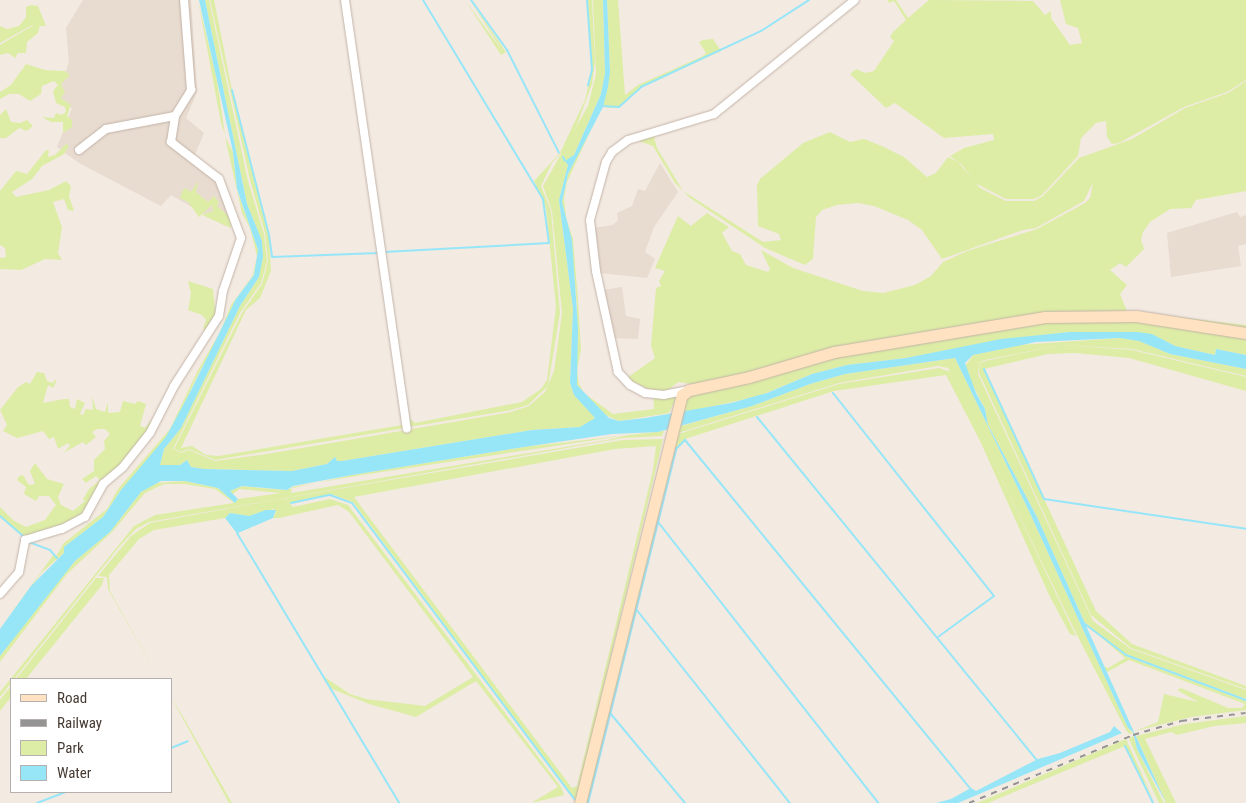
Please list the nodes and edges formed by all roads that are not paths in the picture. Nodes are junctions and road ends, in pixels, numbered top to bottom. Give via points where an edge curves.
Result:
1 (184, 0) edge
2 (345, 0) edge
3 (855, 0) edge
4 (175, 116) junction
5 (79, 150) dead end
6 (1246, 333) edge
7 (689, 390) junction
8 (406, 429) dead end
9 (0, 594) edge
10 (580, 803) edge

1 - 4 street via 191,90
2 - 8 street
3 - 7 street via 714,114 628,140 612,152 606,162 590,220 596,271 618,372 630,385 645,392 664,395
4 - 5 street via 106,129
4 - 9 street via 170,135 172,145 219,179 241,238 216,324 174,386 150,433 123,467 103,484 85,517 62,529 26,540 19,572
6 - 7 main road via 1136,316 1045,317 834,352
7 - 10 main road via 682,395 670,434

